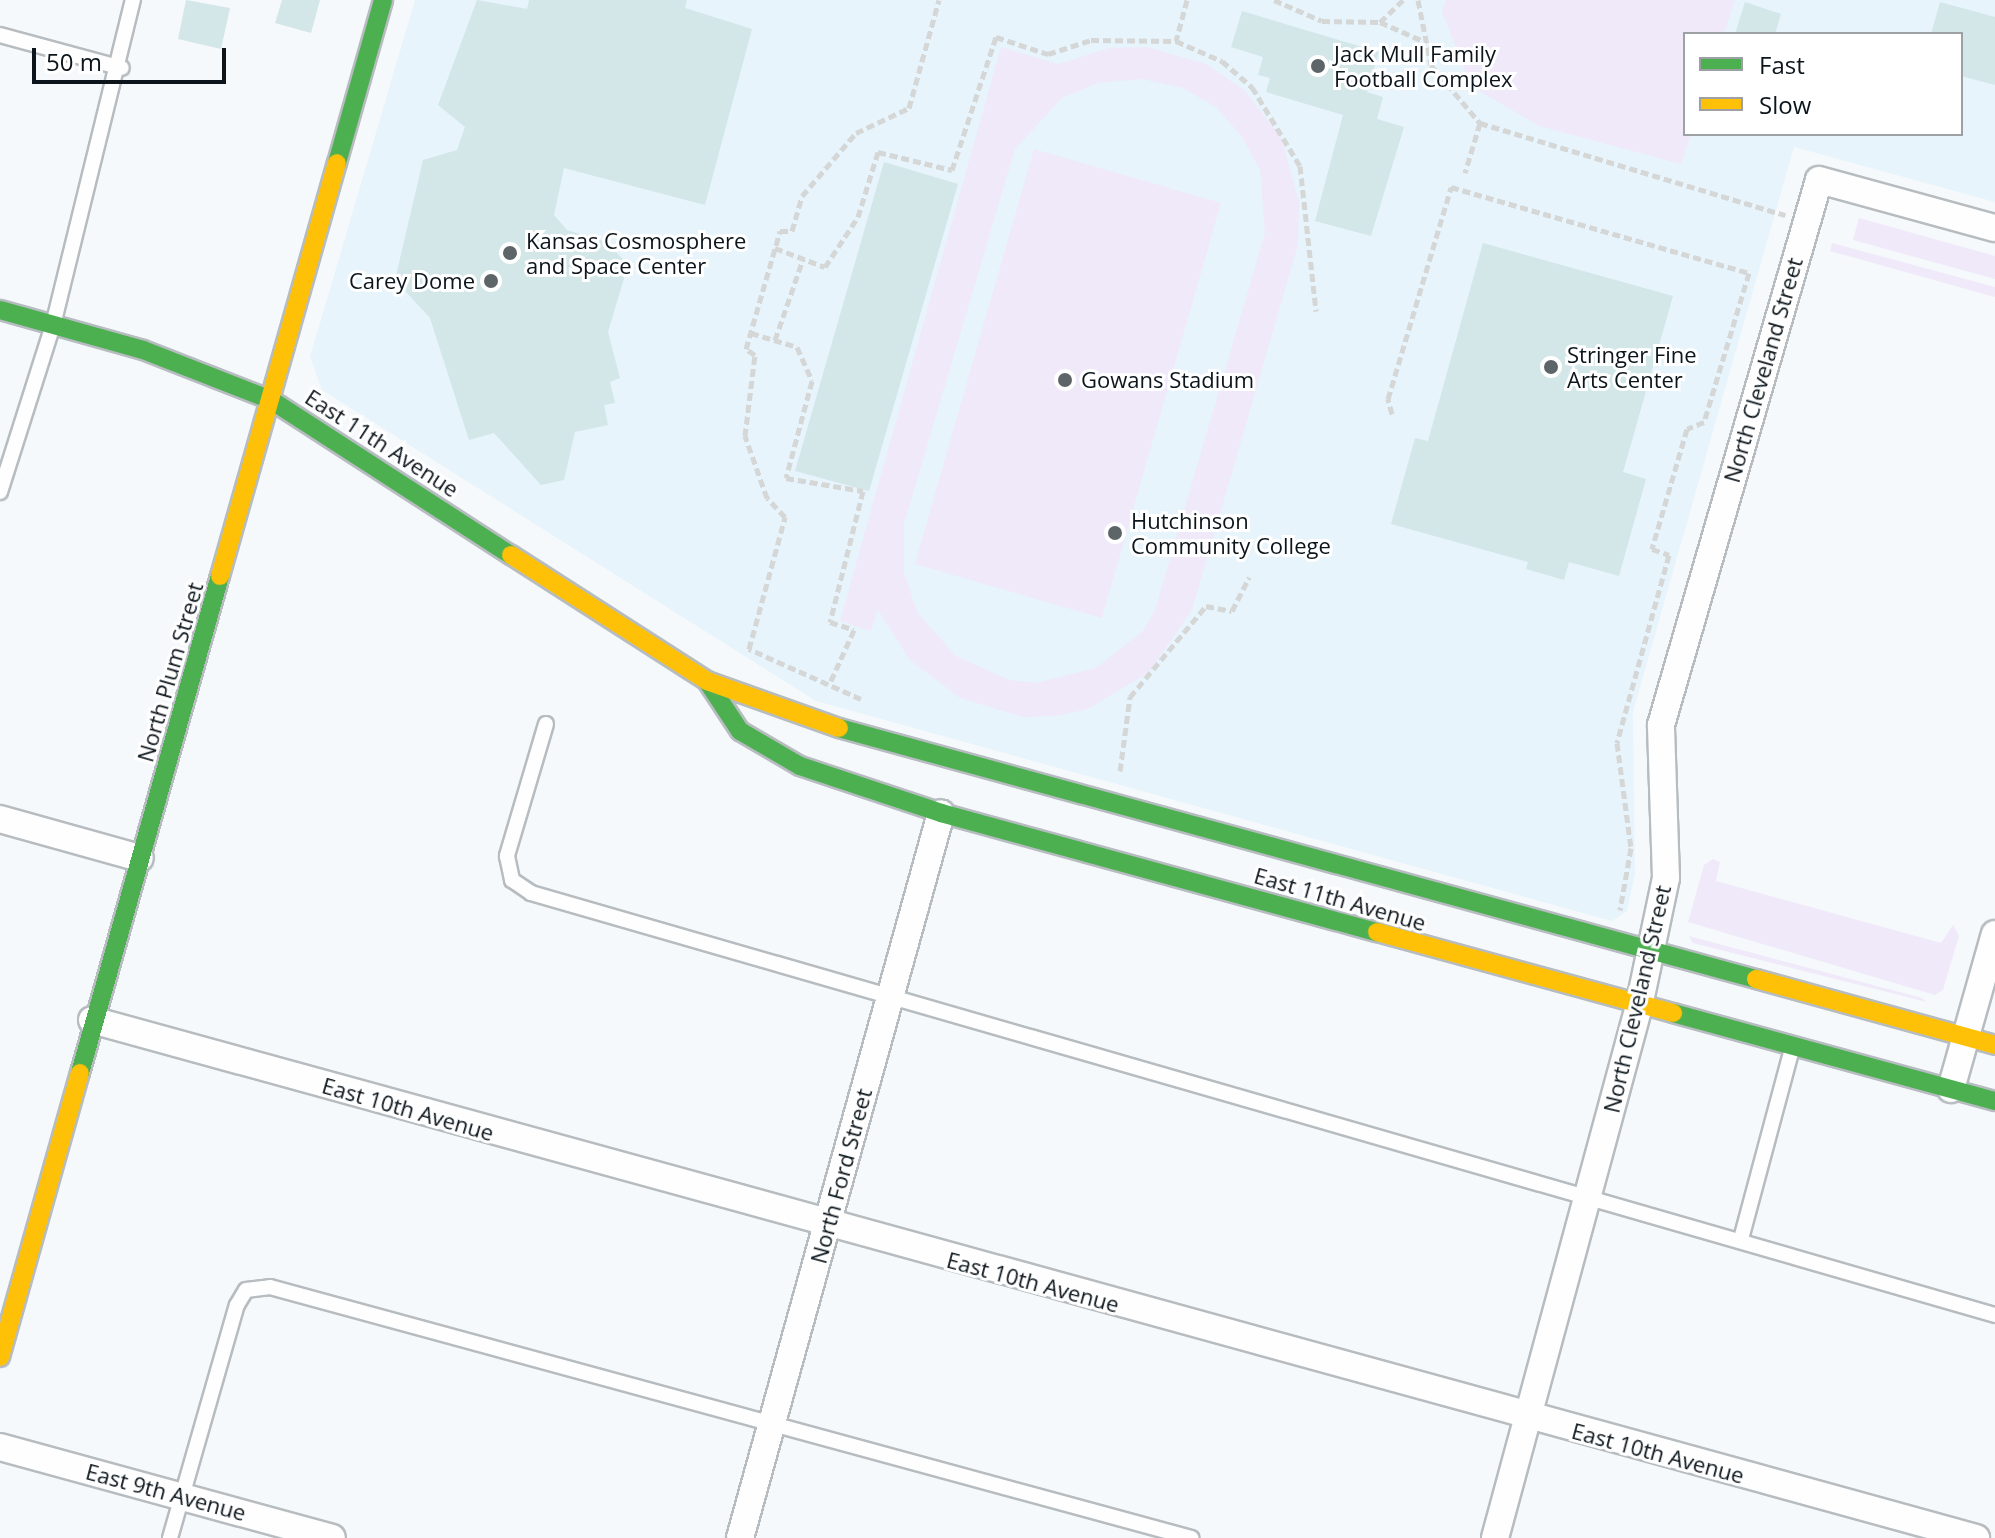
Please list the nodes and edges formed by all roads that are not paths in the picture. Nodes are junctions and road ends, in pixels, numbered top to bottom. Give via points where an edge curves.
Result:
1 (133, 0) edge
2 (383, 0) edge
3 (0, 35) edge
4 (122, 68) junction
5 (1995, 228) edge
6 (0, 310) edge
7 (53, 325) junction
8 (271, 400) junction
9 (0, 492) edge
10 (707, 681) junction
11 (546, 724) dead end
12 (941, 813) junction
13 (0, 819) edge
14 (140, 858) junction
15 (1995, 934) edge
16 (1647, 949) junction
17 (890, 1001) junction
18 (1639, 1006) junction
19 (92, 1020) junction
20 (1966, 1037) junction
21 (1995, 1045) edge
22 (1792, 1048) junction
23 (1951, 1089) junction
24 (1995, 1101) edge
25 (1588, 1196) junction
26 (828, 1226) junction
27 (1741, 1239) junction
28 (6, 1298) edge
29 (1995, 1315) edge
30 (0, 1357) edge
31 (1527, 1417) junction
32 (773, 1422) junction
33 (0, 1447) edge
34 (182, 1497) junction
35 (170, 1538) edge
36 (332, 1538) edge
37 (740, 1538) edge
38 (1191, 1538) edge
39 (1495, 1538) edge
40 (1976, 1538) edge

1 - 4 lane
2 - 8 street, North Plum Street
3 - 4 lane
4 - 7 lane
5 - 16 street, North Cleveland Street via 1819,180 1661,725 1666,878
6 - 7 street, East 11th Avenue
7 - 8 street, East 11th Avenue via 215,374
7 - 9 lane
8 - 10 street, East 11th Avenue
8 - 14 street, North Plum Street
10 - 12 street, East 11th Avenue via 740,731 800,766
10 - 16 street, East 11th Avenue via 836,727
11 - 17 lane via 507,856 512,880 531,893
12 - 17 street, North Ford Street
12 - 18 street, East 11th Avenue
13 - 14 street
14 - 19 street, North Plum Street
15 - 20 street
16 - 18 street, North Cleveland Street
16 - 20 street, East 11th Avenue
17 - 25 lane
17 - 26 street, North Ford Street
18 - 22 street, East 11th Avenue
18 - 25 street, North Cleveland Street
19 - 26 street, East 10th Avenue
19 - 28 street, North Plum Street
20 - 21 street, East 11th Avenue
20 - 23 street
22 - 23 street, East 11th Avenue
22 - 27 lane
23 - 24 street, East 11th Avenue
25 - 27 lane
25 - 31 street, North Cleveland Street
26 - 31 street, East 10th Avenue
26 - 32 street, North Ford Street
27 - 29 lane
28 - 30 street, North Plum Street
31 - 39 street, North Cleveland Street
31 - 40 street, East 10th Avenue
32 - 34 lane via 270,1287 246,1290 237,1305
32 - 37 street, North Ford Street
32 - 38 lane
33 - 34 street, East 9th Avenue
34 - 35 lane
34 - 36 street, East 9th Avenue

